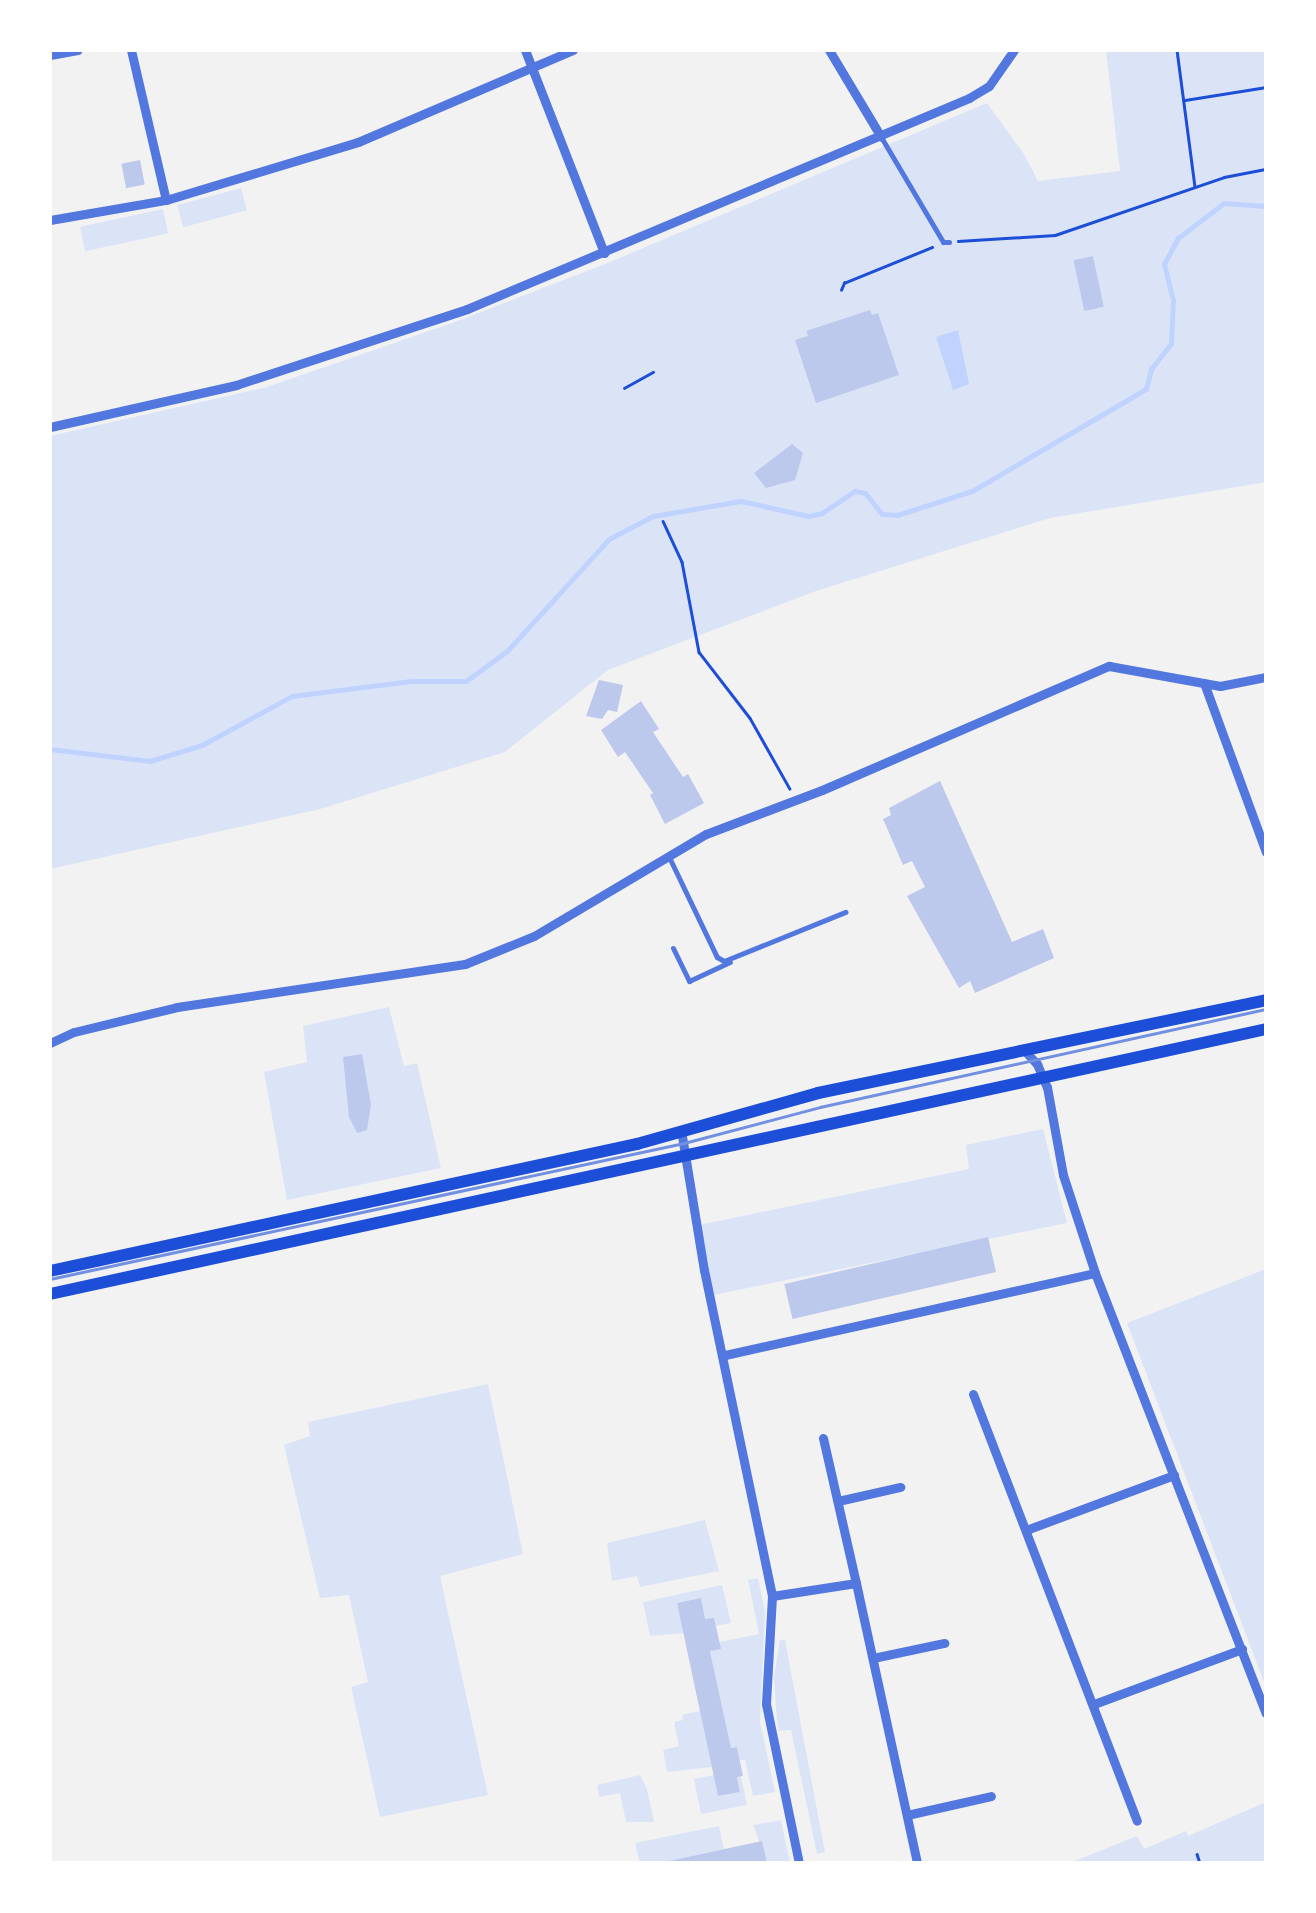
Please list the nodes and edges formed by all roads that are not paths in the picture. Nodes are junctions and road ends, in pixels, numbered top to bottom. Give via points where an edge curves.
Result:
1 (78, 50) edge
2 (131, 50) edge
3 (525, 50) edge
4 (573, 50) edge
5 (829, 50) edge
6 (1014, 50) edge
7 (50, 54) edge
8 (533, 70) junction
9 (881, 137) junction
10 (166, 200) junction
11 (50, 220) edge
12 (946, 242) road end
13 (604, 252) junction
14 (50, 427) edge
15 (1266, 677) edge
16 (1204, 683) junction
17 (1266, 852) edge
18 (668, 855) junction
19 (846, 912) dead end
20 (673, 948) dead end
21 (732, 961) junction
22 (1266, 1000) edge
23 (1266, 1029) edge
24 (50, 1042) edge
25 (1023, 1049) junction
26 (1043, 1077) junction
27 (682, 1130) junction
28 (686, 1157) junction
29 (50, 1271) edge
30 (1095, 1273) junction
31 (50, 1294) edge
32 (725, 1355) junction
33 (973, 1394) dead end
34 (823, 1438) dead end
35 (1174, 1476) junction
36 (900, 1486) dead end
37 (838, 1501) junction
38 (1026, 1530) junction
39 (856, 1583) junction
40 (772, 1596) junction
41 (944, 1642) dead end
42 (1242, 1649) junction
43 (873, 1658) junction
44 (1094, 1704) junction
45 (1266, 1712) edge
46 (991, 1796) dead end
47 (906, 1816) junction
48 (1137, 1820) dead end
49 (799, 1863) edge
50 (917, 1863) edge

1 - 7 street
2 - 10 street
3 - 8 street
4 - 8 street
5 - 9 street
6 - 9 street via 989,86
8 - 10 street via 358,142
8 - 13 street
9 - 12 lane
9 - 13 street
10 - 11 street
13 - 14 street via 305,365
15 - 16 street via 1227,686
16 - 17 street
16 - 18 street via 1109,666
18 - 21 lane via 717,957
18 - 24 street via 534,936 465,964 177,1008
19 - 21 lane
20 - 21 lane via 690,981
22 - 25 main road
23 - 26 main road
25 - 26 street
25 - 27 main road via 774,1103
26 - 28 main road
26 - 30 street via 1063,1175
27 - 28 street
27 - 29 main road
28 - 31 main road
28 - 32 street
30 - 32 street
30 - 35 street
32 - 40 street
33 - 38 street
34 - 37 street
35 - 38 street
35 - 42 street
36 - 37 street
37 - 39 street
38 - 44 street
39 - 40 street
39 - 43 street
40 - 49 street via 766,1704
41 - 43 street
42 - 44 street
42 - 45 street
43 - 47 street
44 - 48 street
46 - 47 street
47 - 50 street

